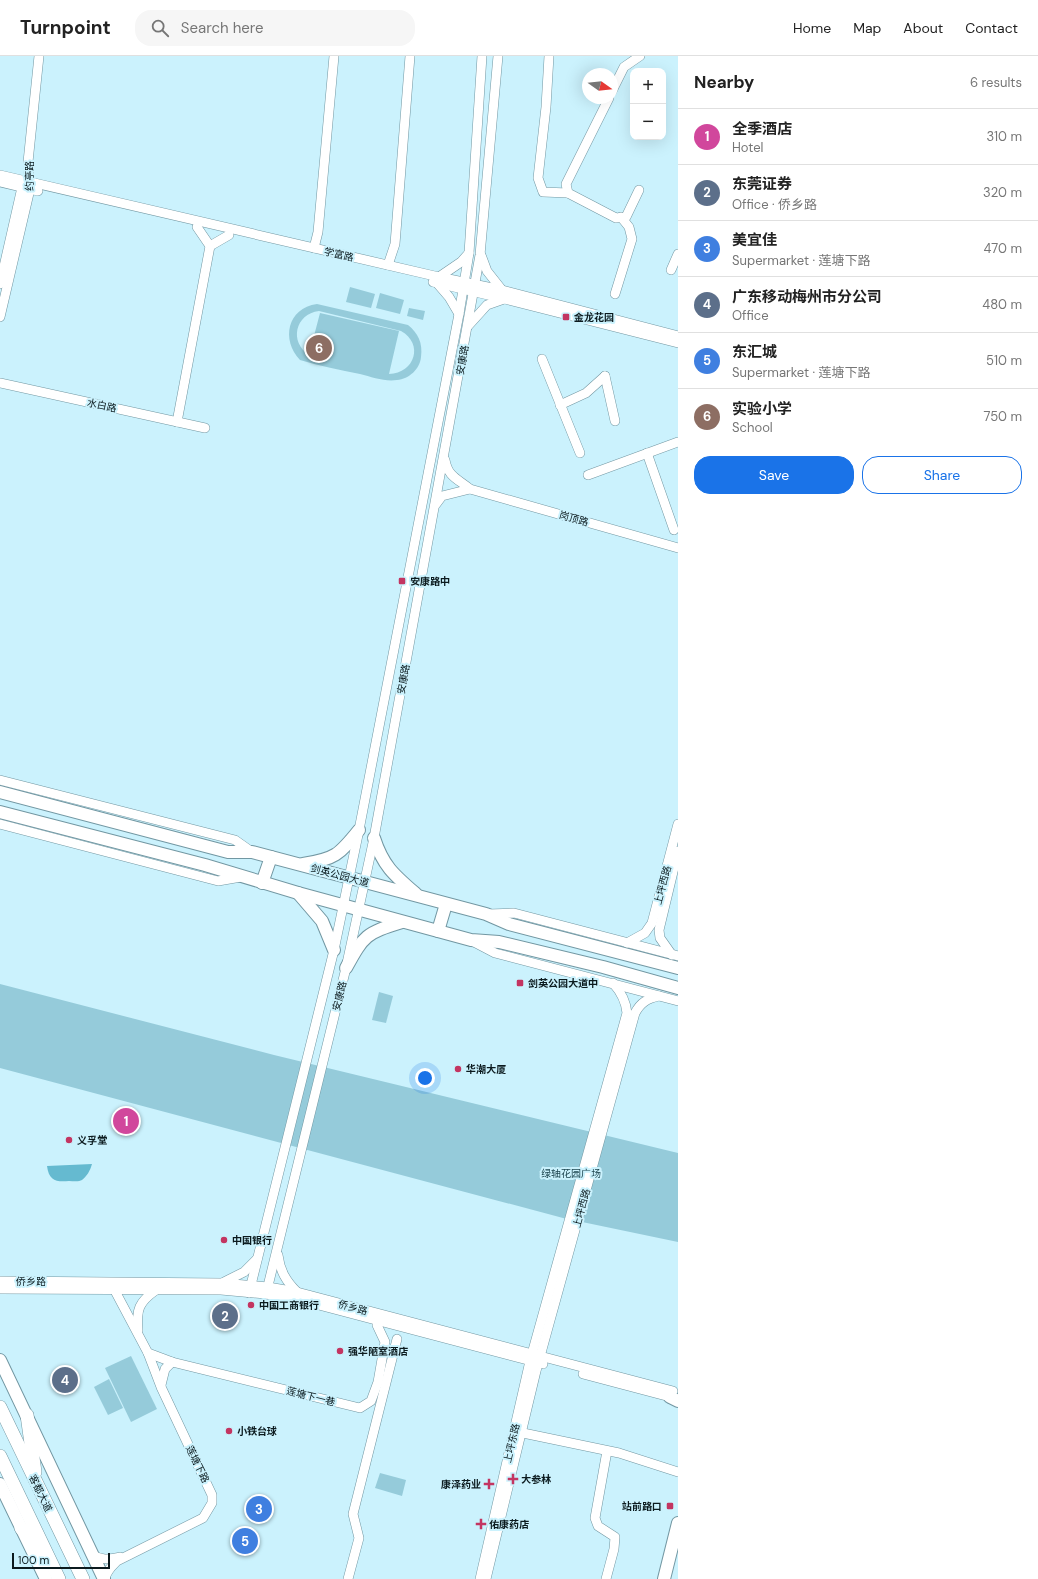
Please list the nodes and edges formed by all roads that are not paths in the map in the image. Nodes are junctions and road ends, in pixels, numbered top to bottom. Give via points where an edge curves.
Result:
1 (33, 56) edge
2 (39, 56) edge
3 (334, 56) edge
4 (410, 56) edge
5 (482, 56) edge
6 (498, 56) edge
7 (549, 56) edge
8 (640, 56) edge
9 (618, 79) edge
10 (606, 104) edge
11 (0, 175) edge
12 (0, 182) edge
13 (27, 185) junction
14 (639, 190) dead end
15 (568, 193) junction
16 (621, 218) junction
17 (197, 227) junction
18 (229, 235) junction
19 (210, 246) junction
20 (314, 248) junction
21 (469, 253) junction
22 (678, 254) edge
23 (480, 255) junction
24 (388, 266) junction
25 (671, 270) dead end
26 (438, 280) junction
27 (0, 284) edge
28 (474, 288) junction
29 (463, 289) junction
30 (503, 294) junction
31 (615, 294) dead end
32 (458, 314) junction
33 (0, 317) edge
34 (468, 326) junction
35 (678, 336) edge
36 (678, 343) edge
37 (451, 352) junction
38 (463, 355) junction
39 (542, 359) dead end
40 (0, 383) edge
41 (560, 405) junction
42 (615, 421) dead end
43 (177, 422) junction
44 (204, 428) dead end
45 (678, 442) edge
46 (580, 453) dead end
47 (647, 453) junction
48 (444, 457) junction
49 (588, 475) dead end
50 (470, 489) junction
51 (435, 506) junction
52 (674, 530) dead end
53 (678, 548) edge
54 (0, 780) edge
55 (0, 792) edge
56 (0, 812) edge
57 (0, 824) edge
58 (678, 824) edge
59 (359, 830) junction
60 (374, 838) junction
61 (678, 851) edge
62 (252, 852) junction
63 (271, 857) junction
64 (298, 864) junction
65 (241, 877) junction
66 (349, 878) junction
67 (364, 882) junction
68 (262, 883) junction
69 (298, 893) junction
70 (419, 897) junction
71 (446, 904) junction
72 (344, 906) junction
73 (358, 910) junction
74 (486, 914) junction
75 (403, 922) junction
76 (656, 923) junction
77 (438, 932) junction
78 (471, 940) junction
79 (627, 943) junction
80 (334, 950) junction
81 (675, 955) edge
82 (346, 968) junction
83 (678, 968) edge
84 (613, 983) junction
85 (678, 988) edge
86 (659, 996) junction
87 (678, 1001) edge
88 (631, 1013) junction
89 (263, 1238) junction
90 (279, 1242) junction
91 (277, 1252) junction
92 (259, 1256) junction
93 (0, 1281) edge
94 (222, 1283) junction
95 (0, 1288) edge
96 (114, 1289) junction
97 (250, 1289) junction
98 (156, 1290) junction
99 (267, 1290) junction
100 (297, 1292) junction
101 (377, 1325) dead end
102 (139, 1336) junction
103 (397, 1339) dead end
104 (148, 1353) junction
105 (535, 1359) junction
106 (0, 1360) edge
107 (172, 1362) junction
108 (161, 1387) junction
109 (675, 1395) edge
110 (0, 1407) edge
111 (27, 1415) junction
112 (523, 1433) dead end
113 (607, 1451) junction
114 (0, 1456) edge
115 (678, 1472) edge
116 (0, 1484) edge
117 (37, 1486) junction
118 (678, 1523) edge
119 (21, 1528) junction
120 (130, 1553) junction
121 (92, 1554) junction
122 (50, 1562) junction
123 (46, 1579) edge
124 (58, 1579) edge
125 (83, 1579) edge
126 (105, 1579) edge
127 (348, 1579) edge
128 (480, 1579) edge
129 (486, 1579) edge
130 (606, 1579) edge
131 (664, 1579) edge

1 - 13 street, 约亭路 via 23,161
2 - 13 street, 约亭路
3 - 20 street via 318,232
4 - 24 street via 395,244
5 - 21 street, 安康路
6 - 23 street, 安康路
7 - 15 street via 538,178 543,192
8 - 9 street via 624,67
10 - 15 street via 566,184
11 - 13 street, 学富路
12 - 13 street, 学富路
13 - 17 street, 学富路
13 - 20 street, 学富路
13 - 27 street, 约亭路
13 - 33 street, 约亭路
14 - 16 street via 626,217
15 - 16 street via 616,218
16 - 31 street via 629,227 632,239
17 - 18 street, 学富路
17 - 19 street
18 - 19 street
18 - 26 street, 学富路
19 - 43 street
20 - 24 street, 学富路
21 - 26 street
21 - 29 street, 安康路
22 - 25 street
23 - 28 street, 安康路
23 - 30 street
24 - 26 street, 学富路
26 - 28 street, 学富路
26 - 29 street, 学富路
26 - 32 street
28 - 29 street, 学富路
28 - 30 street, 学富路
28 - 34 street, 安康路
29 - 32 street, 安康路
30 - 34 street via 487,305
30 - 35 street, 学富路
30 - 36 street, 学富路
32 - 37 street, 安康路
34 - 38 street, 安康路
37 - 38 street
37 - 59 street, 安康路
38 - 48 street, 安康路
39 - 41 street
40 - 43 street, 水白路
41 - 42 street via 586,393 605,376
41 - 46 street
43 - 44 street, 水白路
45 - 47 street
47 - 49 street
47 - 52 street
48 - 50 street via 446,470 457,482
48 - 51 street, 安康路
50 - 51 street via 442,496
50 - 53 street, 岗顶路
51 - 60 street, 安康路
54 - 62 street via 235,840
55 - 62 main road, 剑英公园大道 via 228,852
56 - 65 main road via 205,865
57 - 65 street via 218,881
58 - 76 street, 上坪西路
59 - 64 main road via 344,849 330,859
59 - 66 street, 安康路
60 - 67 street, 安康路
60 - 70 main road via 383,862
61 - 76 street, 上坪西路
62 - 63 main road, 剑英公园大道
63 - 64 main road, 剑英公园大道
63 - 68 main road
64 - 66 main road, 剑英公园大道
65 - 68 main road
66 - 67 main road, 剑英公园大道
66 - 72 street, 安康路
67 - 70 main road, 剑英公园大道
67 - 73 street, 安康路
68 - 69 main road
69 - 72 main road
69 - 80 main road via 322,921
70 - 71 main road, 剑英公园大道
71 - 74 main road, 剑英公园大道
71 - 77 main road
72 - 73 main road
72 - 80 street, 安康路
73 - 75 main road
73 - 82 street, 安康路
74 - 79 street via 514,914
74 - 83 main road, 剑英公园大道 via 509,924
75 - 77 main road
75 - 82 main road via 371,933 359,944
76 - 79 street
76 - 81 street via 660,938
77 - 78 main road
78 - 84 street via 495,953
78 - 85 main road via 499,942
79 - 81 street
80 - 89 street, 安康路
82 - 90 street, 安康路
84 - 86 street
84 - 88 street
86 - 87 street
86 - 88 street via 639,1004
88 - 105 street, 上坪西路
89 - 90 street
89 - 92 street, 安康路
90 - 91 street, 安康路
91 - 99 street, 安康路
91 - 100 street via 284,1277
92 - 94 street via 244,1272
92 - 97 street, 安康路
93 - 94 street, 侨乡路
94 - 97 street, 侨乡路
95 - 96 street, 侨乡路
96 - 98 street, 侨乡路
96 - 102 street, 莲塘下路
97 - 98 street, 侨乡路
97 - 99 street, 侨乡路
98 - 102 street via 141,1302 137,1312
99 - 100 street, 侨乡路
99 - 105 street, 侨乡路
100 - 105 street, 侨乡路
101 - 107 street, 莲塘下一巷 via 385,1342 378,1382 371,1401 360,1408
102 - 104 street, 莲塘下路
103 - 127 street via 353,1514 359,1538
104 - 107 street, 莲塘下一巷
104 - 108 street, 莲塘下路
105 - 109 street, 侨乡路
105 - 128 street, 上坪东路
105 - 129 street, 上坪东路
106 - 111 main road
107 - 108 street via 165,1369
108 - 120 street, 莲塘下路 via 208,1484 212,1503 203,1518
110 - 117 highway, 客都大道
111 - 117 highway
111 - 121 main road
112 - 113 street
113 - 115 street
113 - 130 street via 595,1518 598,1526 615,1537
114 - 122 highway, 客都大道
116 - 119 main road
117 - 125 highway, 客都大道
118 - 131 main road
119 - 122 highway
119 - 123 main road
120 - 121 street via 109,1560
120 - 126 street via 110,1568
121 - 126 main road
122 - 124 highway, 客都大道

